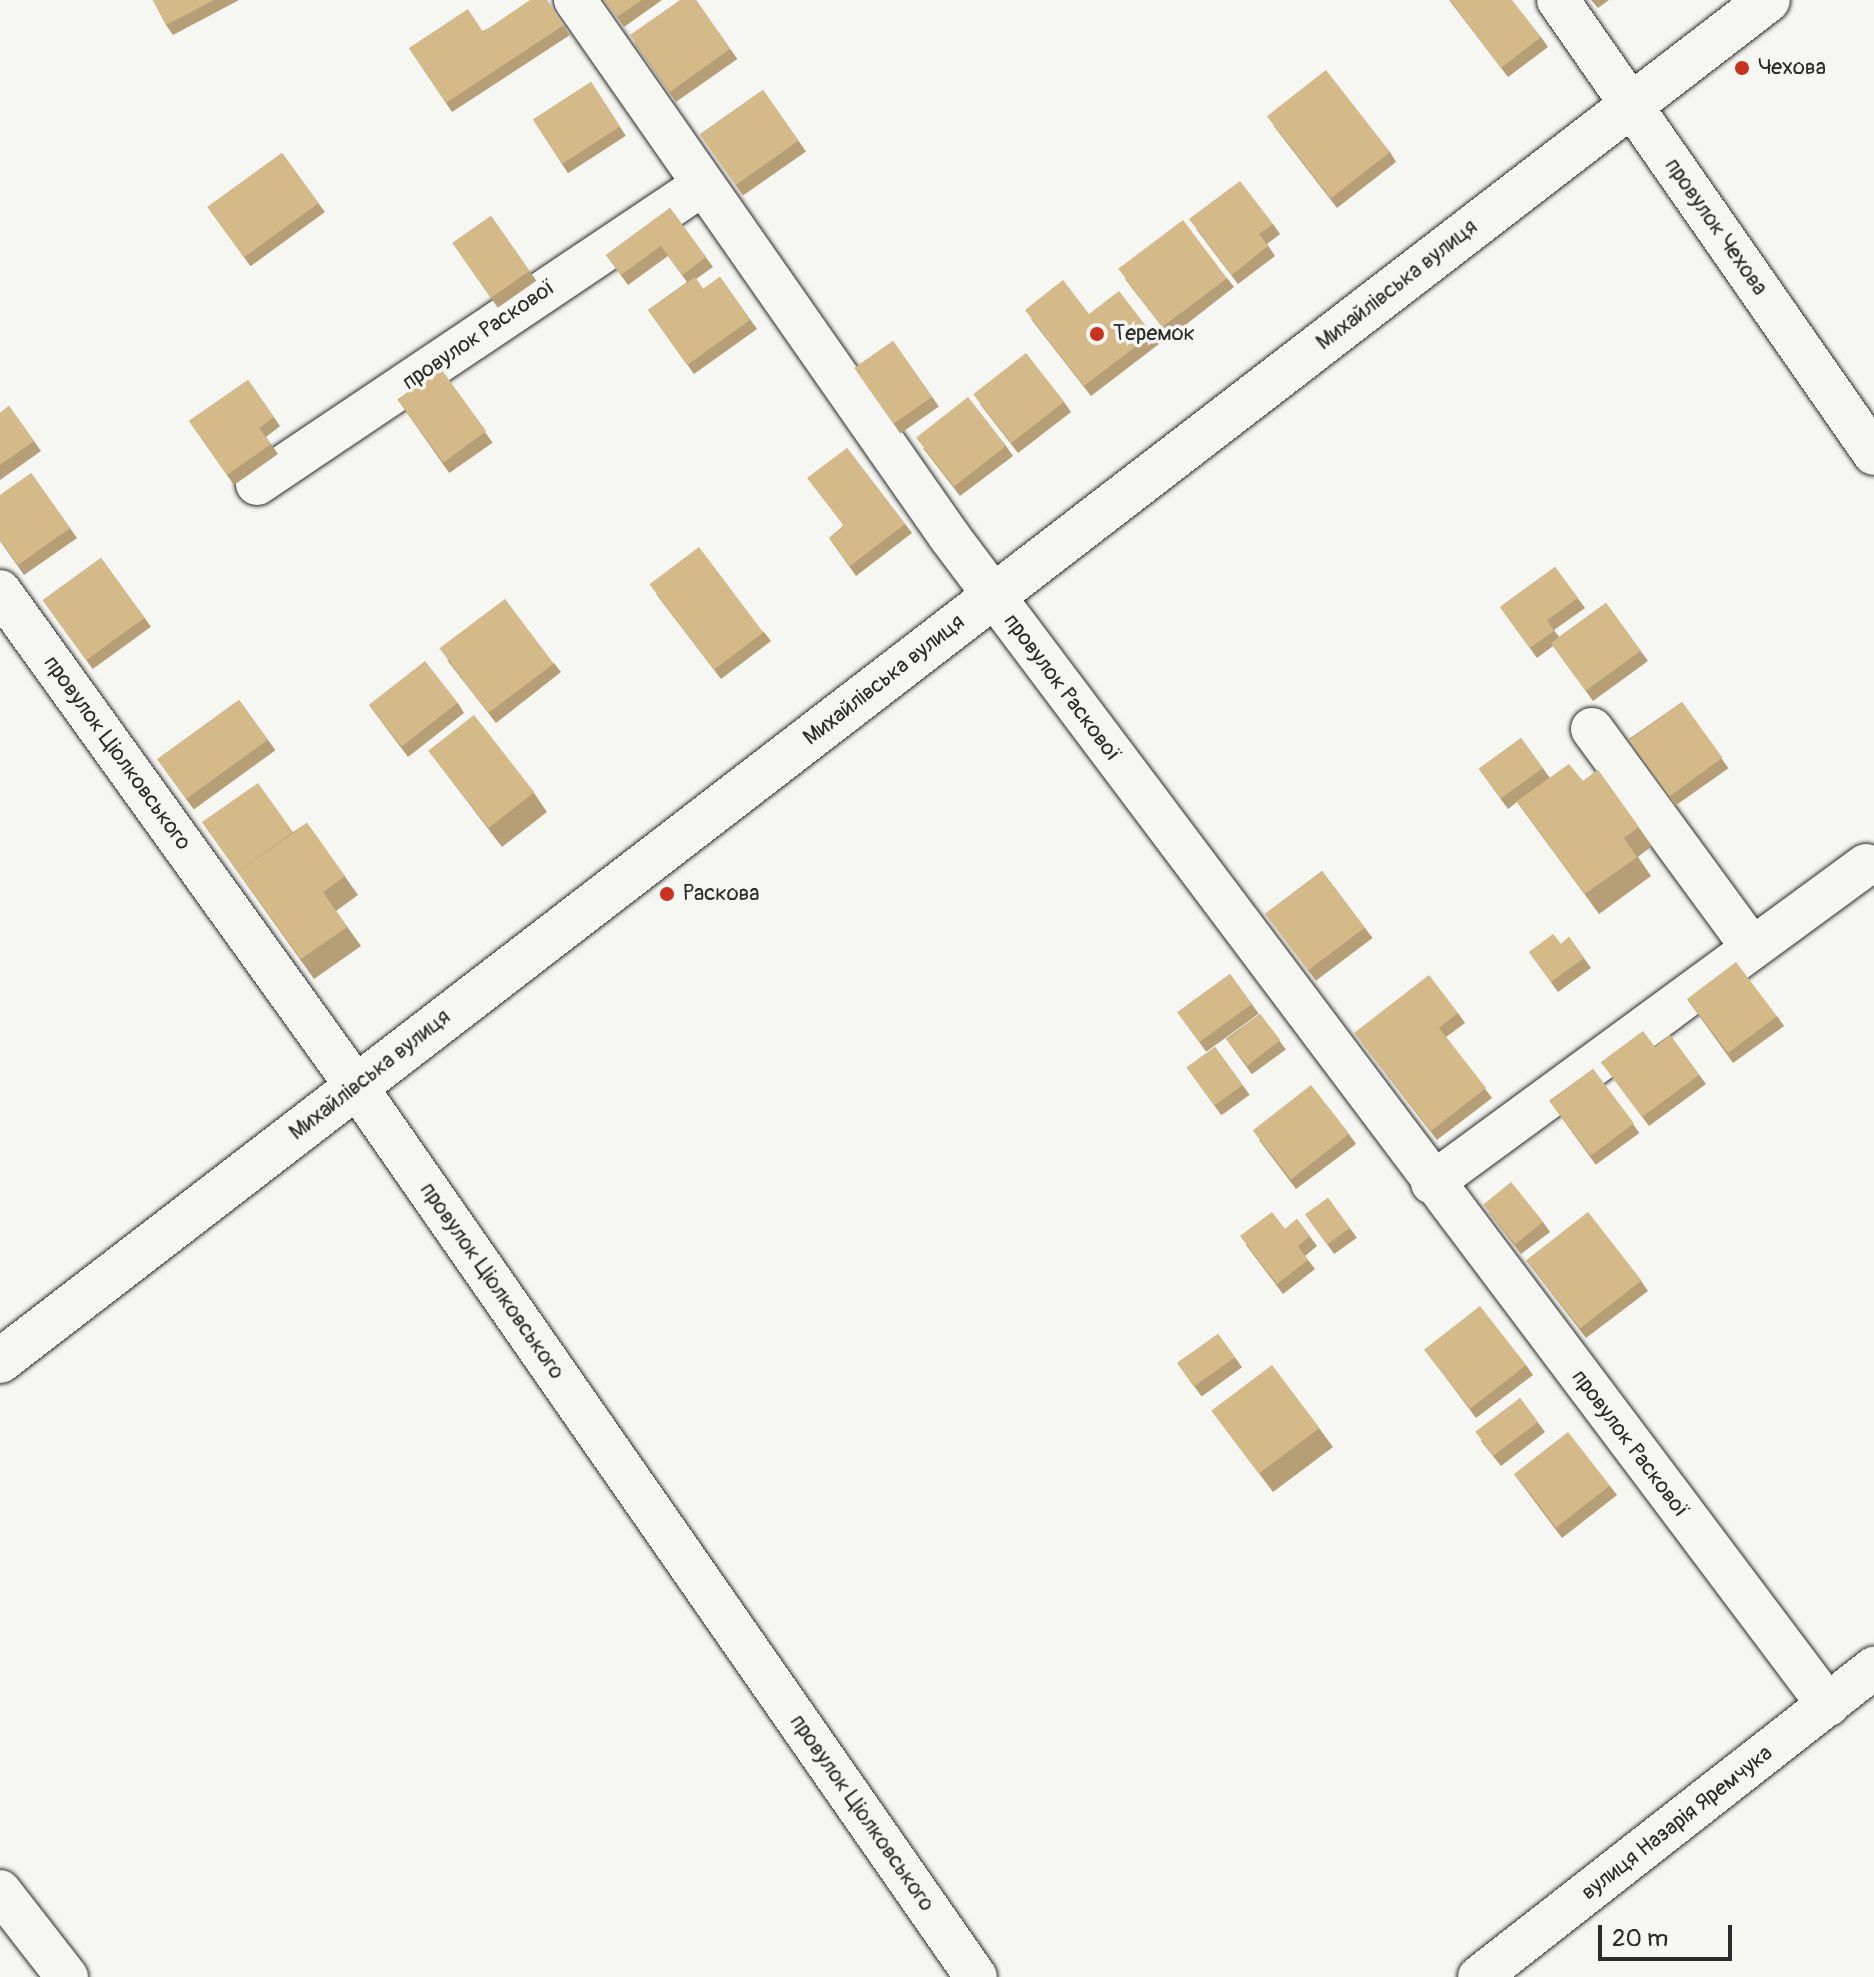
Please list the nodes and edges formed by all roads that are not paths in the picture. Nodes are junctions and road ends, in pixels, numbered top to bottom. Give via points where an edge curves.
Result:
1 (575, 0) edge
2 (1558, 0) edge
3 (1768, 0) edge
4 (1632, 104) junction
5 (701, 186) junction
6 (1874, 454) edge
7 (257, 484) dead end
8 (0, 591) edge
9 (993, 596) junction
10 (1592, 729) dead end
11 (1866, 865) dead end
12 (1752, 948) junction
13 (356, 1086) junction
14 (1432, 1183) junction
15 (0, 1361) edge
16 (1874, 1668) edge
17 (1828, 1705) junction
18 (0, 1891) edge
19 (67, 1977) edge
20 (976, 1977) edge
21 (1479, 1977) edge

1 - 5 street, провулок Раскової
2 - 4 street, провулок Чехова
3 - 4 main road, Михайлівська вулиця
4 - 6 street, провулок Чехова
4 - 9 main road, Михайлівська вулиця
5 - 7 street, провулок Раскової
5 - 9 street, провулок Раскової
8 - 13 street, провулок Ціолковського
9 - 13 main road, Михайлівська вулиця
9 - 14 street, провулок Раскової
10 - 12 street
11 - 12 street
12 - 14 street
13 - 15 main road, Михайлівська вулиця
13 - 20 street, провулок Ціолковського
14 - 17 street, провулок Раскової
16 - 17 street, вулиця Назарія Яремчука
17 - 21 street, вулиця Назарія Яремчука
18 - 19 street

